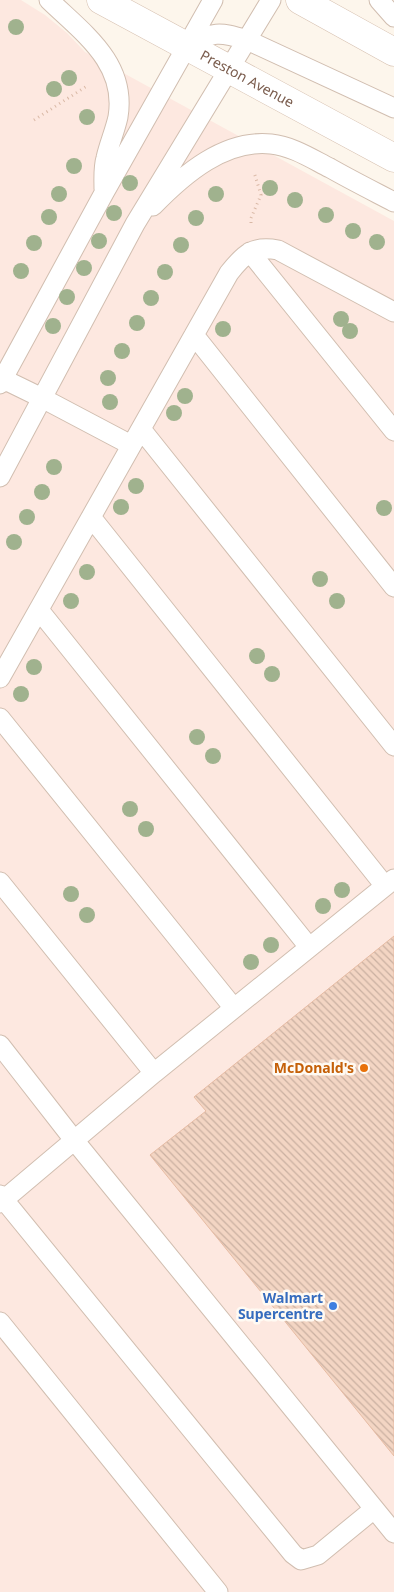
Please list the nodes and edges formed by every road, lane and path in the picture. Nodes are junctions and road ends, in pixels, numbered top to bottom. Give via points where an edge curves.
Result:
1 (50, 0) edge
2 (101, 0) edge
3 (214, 0) edge
4 (271, 0) edge
5 (300, 0) edge
6 (379, 0) edge
7 (394, 17) edge
8 (247, 40) junction
9 (187, 45) junction
10 (394, 52) edge
11 (229, 70) junction
12 (88, 86) dead end
13 (394, 108) edge
14 (34, 120) dead end
15 (394, 158) edge
16 (252, 168) dead end
17 (104, 193) junction
18 (394, 202) edge
19 (135, 224) junction
20 (250, 252) junction
21 (394, 312) edge
22 (194, 335) junction
23 (1, 382) edge
24 (42, 398) junction
25 (141, 429) junction
26 (394, 431) edge
27 (131, 446) junction
28 (0, 477) edge
29 (91, 517) junction
30 (394, 586) edge
31 (39, 610) junction
32 (0, 678) edge
33 (0, 718) edge
34 (394, 746) edge
35 (0, 882) edge
36 (390, 883) edge
37 (309, 947) junction
38 (233, 1007) junction
39 (0, 1045) edge
40 (154, 1073) junction
41 (74, 1140) junction
42 (1, 1199) edge
43 (0, 1322) edge
44 (374, 1509) junction
45 (394, 1534) edge
46 (218, 1592) edge

1 - 17 lane via 86,33 104,56 114,76 119,96 118,117 105,160
2 - 9 main road, Preston Avenue
3 - 9 lane
4 - 8 lane
5 - 10 main road
6 - 7 lane
8 - 9 lane via 213,33
8 - 11 lane
8 - 13 lane
9 - 11 main road, Preston Avenue
9 - 17 lane
11 - 15 main road, Preston Avenue
11 - 19 lane
12 - 14 path
16 - 20 path via 261,195 251,218
17 - 23 lane
18 - 19 lane via 298,151 271,144 238,146 213,157 190,174
19 - 24 lane
20 - 21 lane via 264,247 278,250
20 - 22 lane via 229,273
20 - 26 lane
22 - 25 lane
22 - 30 lane
23 - 24 lane
24 - 27 lane
24 - 28 lane
25 - 27 lane
25 - 34 lane
27 - 29 lane
29 - 31 lane
29 - 36 lane
31 - 32 lane
31 - 37 lane
33 - 38 lane
35 - 40 lane
36 - 37 lane
37 - 38 lane
38 - 40 lane
39 - 41 lane
40 - 41 lane
41 - 42 lane
41 - 44 lane
42 - 44 lane via 293,1554 301,1560 318,1556
43 - 46 lane
44 - 45 lane

